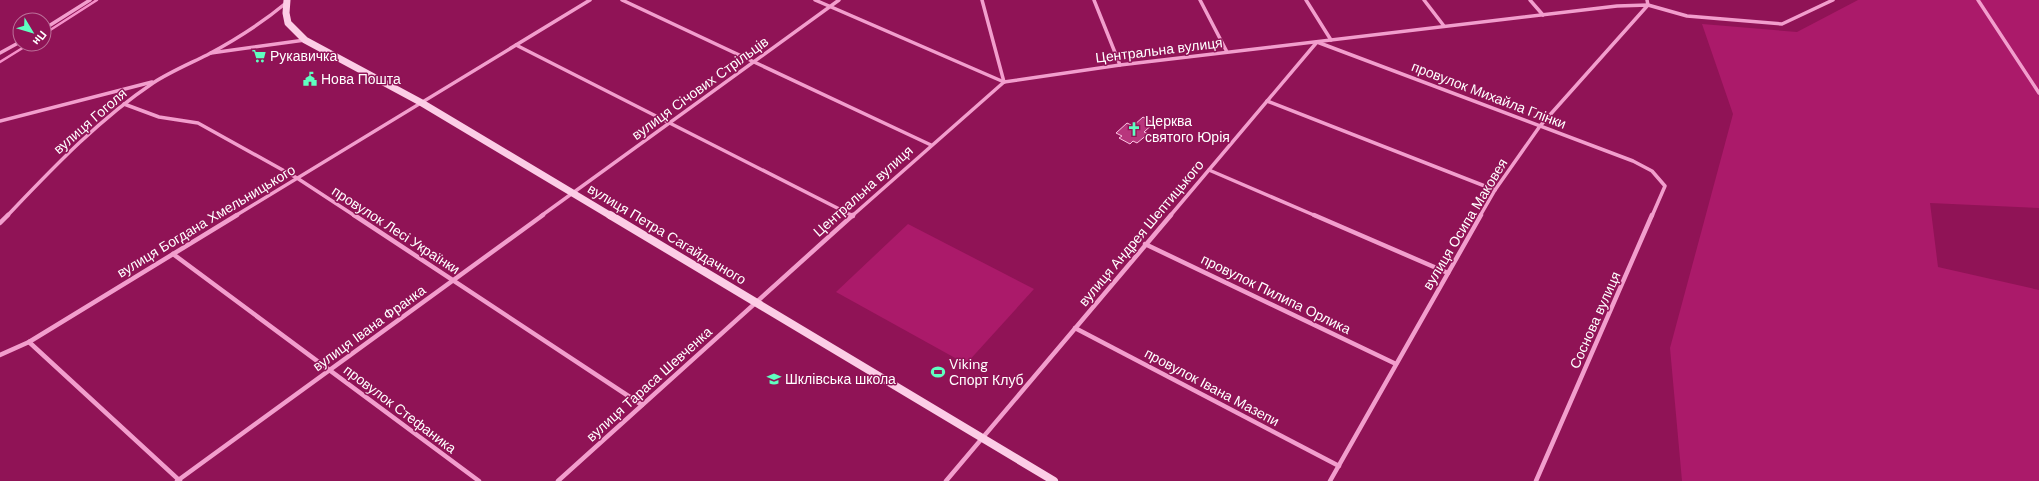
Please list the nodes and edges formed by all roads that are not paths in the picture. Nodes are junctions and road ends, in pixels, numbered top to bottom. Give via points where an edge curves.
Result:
1 (90, 0) edge
2 (590, 0) edge
3 (622, 0) edge
4 (815, 0) edge
5 (839, 0) edge
6 (982, 0) edge
7 (1094, 0) edge
8 (1200, 0) edge
9 (1306, 0) edge
10 (1424, 0) edge
11 (1530, 0) edge
12 (1647, 0) edge
13 (1833, 0) edge
14 (1978, 0) edge
15 (286, 1) edge
16 (1648, 5) junction
17 (830, 6) junction
18 (1543, 14) junction
19 (52, 24) edge
20 (1444, 26) junction
21 (305, 40) junction
22 (1331, 40) junction
23 (1317, 42) junction
24 (516, 45) junction
25 (12, 46) edge
26 (0, 52) edge
27 (1227, 52) junction
28 (208, 54) junction
29 (754, 62) junction
30 (1120, 65) junction
31 (154, 82) junction
32 (1004, 82) junction
33 (2039, 93) edge
34 (1267, 101) junction
35 (422, 102) junction
36 (124, 104) junction
37 (0, 121) edge
38 (670, 123) junction
39 (1540, 126) junction
40 (931, 145) junction
41 (1209, 170) junction
42 (1652, 171) joint
43 (297, 178) junction
44 (1495, 190) junction
45 (573, 193) junction
46 (853, 216) junction
47 (0, 223) edge
48 (1146, 244) junction
49 (173, 254) junction
50 (1448, 273) junction
51 (453, 281) junction
52 (755, 302) junction
53 (1075, 328) junction
54 (29, 342) junction
55 (0, 355) edge
56 (1396, 364) junction
57 (330, 370) junction
58 (642, 405) junction
59 (982, 438) junction
60 (1339, 466) junction
61 (179, 481) edge
62 (479, 481) edge
63 (558, 481) edge
64 (946, 481) edge
65 (1054, 481) edge
66 (1330, 481) edge
67 (1536, 481) edge

1 - 19 street
2 - 24 street, вулиця Богдана Хмельницького
3 - 29 street
4 - 17 street
5 - 17 street, вулиця Січових Стрільців
6 - 32 street
7 - 30 street
8 - 27 street
9 - 22 street
10 - 20 street
11 - 18 street
12 - 16 street
13 - 16 street, Центральна вулиця via 1782,24 1687,16
14 - 33 street
15 - 21 street, вулиця Петра Сагайдачного via 285,18 292,30
15 - 28 street, вулиця Гоголя via 264,21
16 - 18 street, Центральна вулиця
16 - 39 street, вулиця Осипа Маковея
17 - 29 street, вулиця Січових Стрільців
17 - 32 street
18 - 20 street, Центральна вулиця
20 - 22 street, Центральна вулиця
21 - 28 street, вулиця Гоголя
21 - 35 street, вулиця Петра Сагайдачного
22 - 23 street, Центральна вулиця
23 - 27 street, Центральна вулиця
23 - 34 street, вулиця Андрея Шептицького
23 - 39 street, провулок Михайла Глінки
24 - 35 street, вулиця Богдана Хмельницького
24 - 38 street
25 - 26 street
27 - 30 street, Центральна вулиця
28 - 31 street, вулиця Гоголя
29 - 38 street, вулиця Січових Стрільців
29 - 40 street
30 - 32 street, Центральна вулиця
31 - 36 street, вулиця Гоголя
31 - 37 street
32 - 40 street, Центральна вулиця
34 - 41 street, вулиця Андрея Шептицького
34 - 44 street
35 - 43 street, вулиця Богдана Хмельницького
35 - 45 street, вулиця Петра Сагайдачного
36 - 43 street, провулок Лесі Українки via 159,117 198,123
36 - 47 street, вулиця Гоголя via 67,154
38 - 45 street, вулиця Січових Стрільців
38 - 46 street
39 - 42 street, провулок Михайла Глінки via 1634,161
39 - 44 street, вулиця Осипа Маковея
40 - 46 street, Центральна вулиця
41 - 48 street, вулиця Андрея Шептицького
41 - 50 street
42 - 67 street, Соснова вулиця via 1665,186
43 - 49 street, вулиця Богдана Хмельницького
43 - 51 street, провулок Лесі Українки
44 - 50 street, вулиця Осипа Маковея
45 - 51 street, вулиця Івана Франка
45 - 52 street, вулиця Петра Сагайдачного
46 - 52 street, Центральна вулиця
48 - 53 street, вулиця Андрея Шептицького
48 - 56 street, провулок Пилипа Орлика
49 - 54 street, вулиця Богдана Хмельницького
49 - 57 street, провулок Стефаника
50 - 56 street, вулиця Осипа Маковея
51 - 57 street, вулиця Івана Франка
51 - 58 street, провулок Лесі Українки
52 - 58 street, вулиця Тараса Шевченка
52 - 59 street, вулиця Петра Сагайдачного
53 - 59 street, вулиця Андрея Шептицького
53 - 60 street, провулок Івана Мазепи
54 - 55 street, вулиця Богдана Хмельницького
54 - 61 street
56 - 60 street, вулиця Осипа Маковея
57 - 61 street, вулиця Івана Франка
57 - 62 street, провулок Стефаника
58 - 63 street, вулиця Тараса Шевченка
59 - 64 street, вулиця Андрея Шептицького
59 - 65 street, вулиця Петра Сагайдачного
60 - 66 street, вулиця Осипа Маковея

